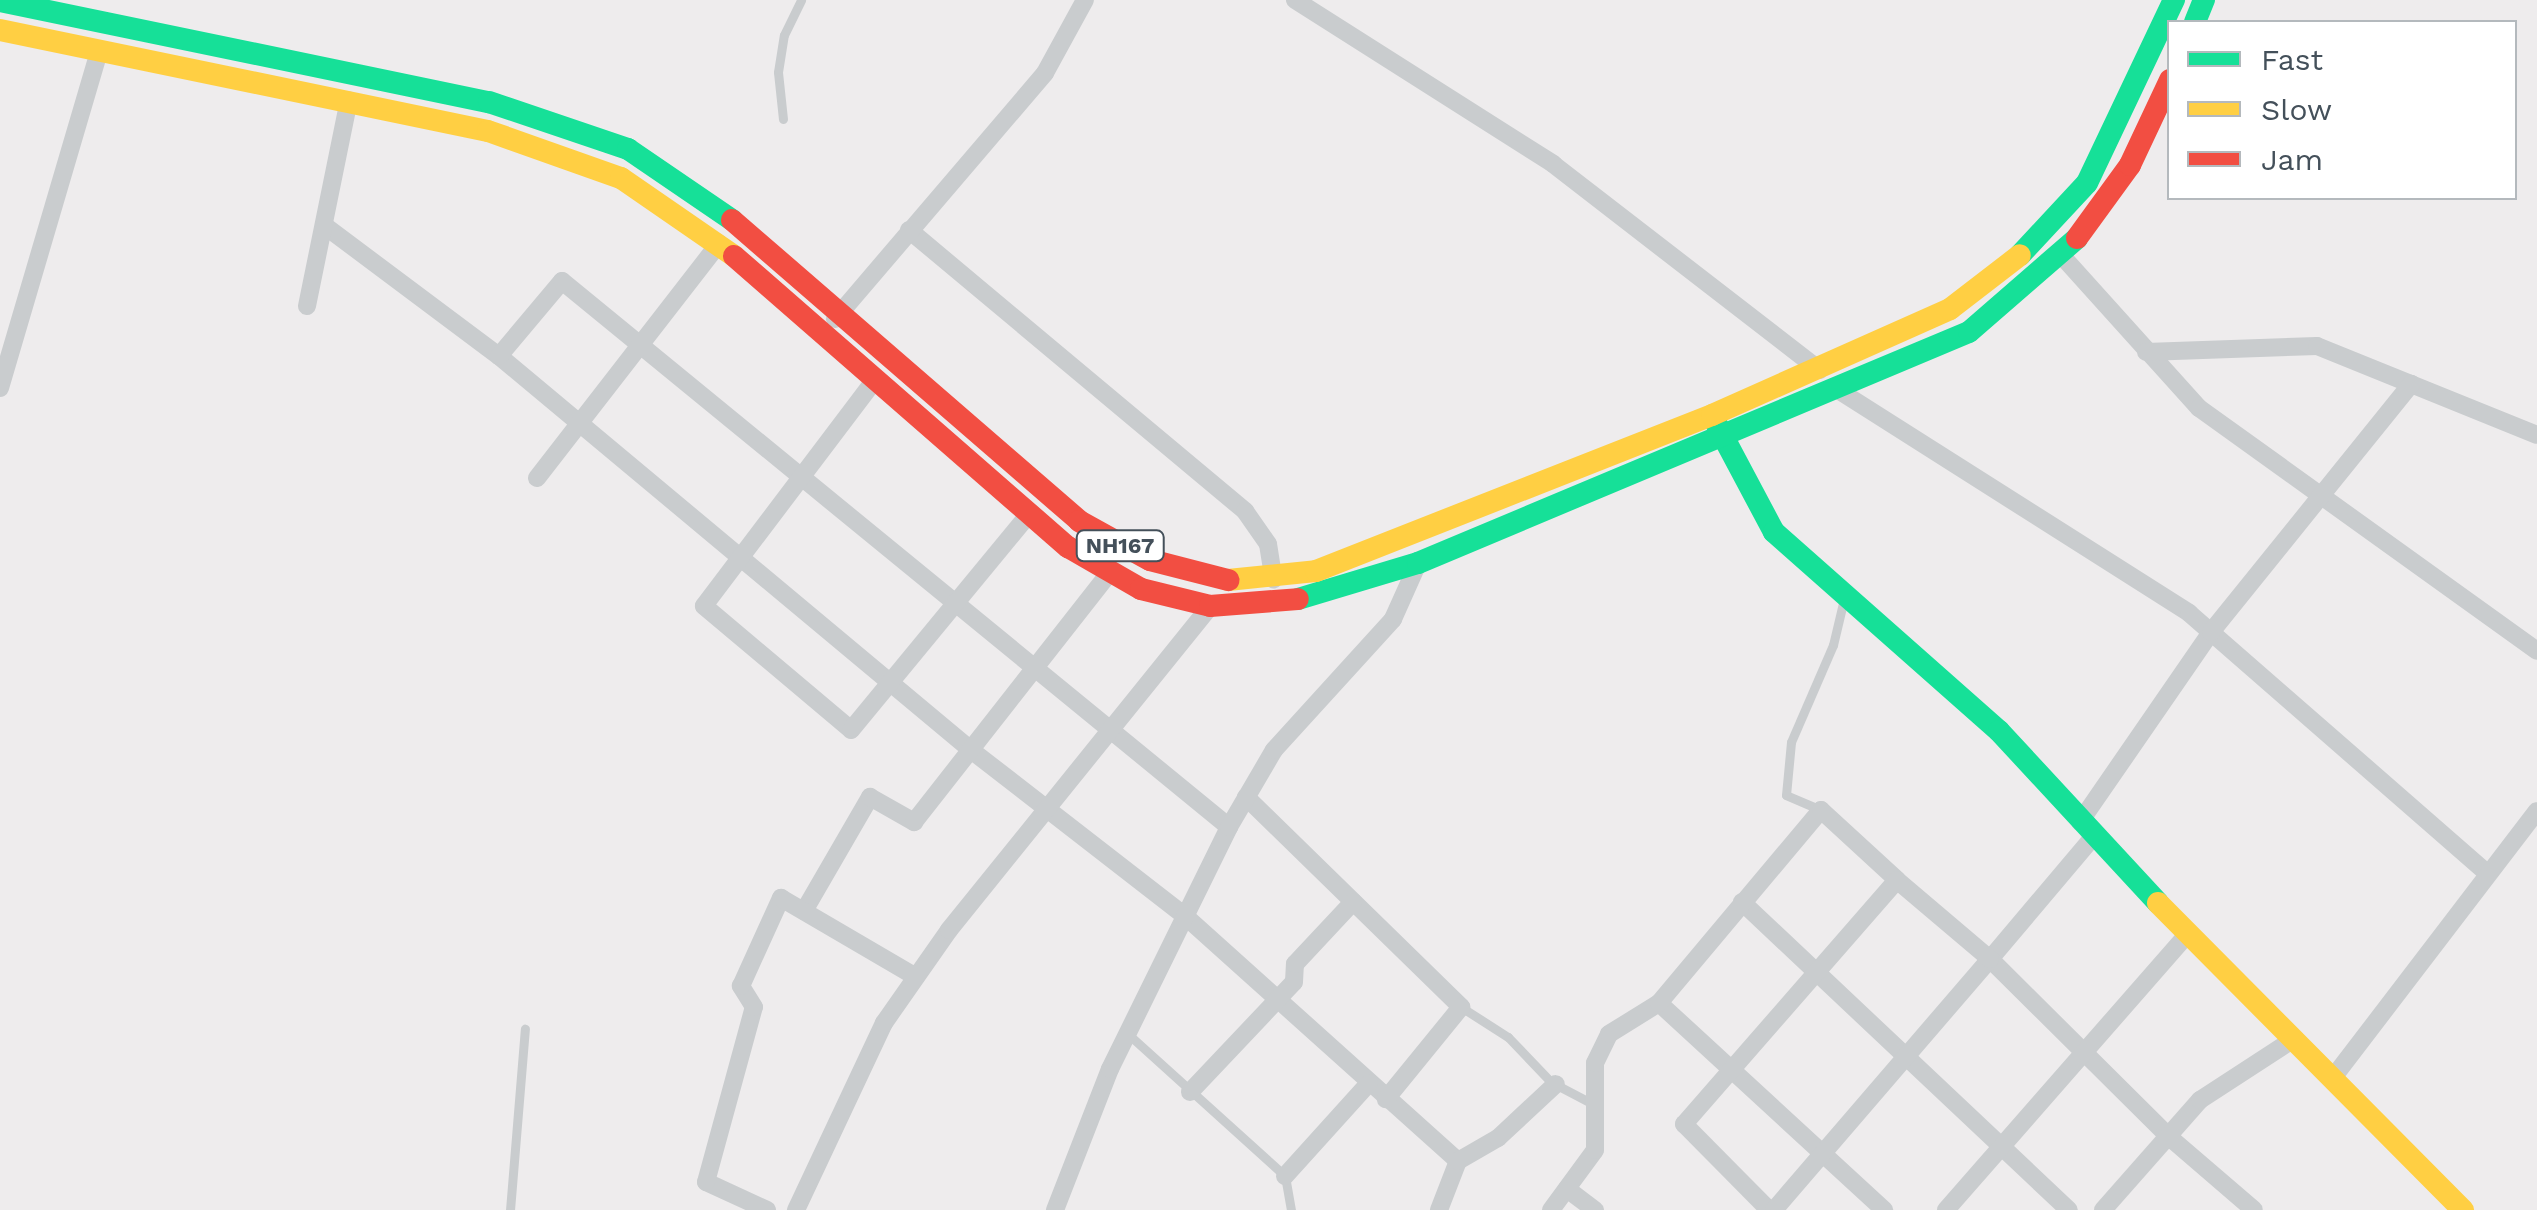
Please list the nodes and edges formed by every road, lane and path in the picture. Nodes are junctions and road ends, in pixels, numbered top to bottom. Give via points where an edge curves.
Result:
1 (801, 0) edge
2 (1085, 0) edge
3 (1295, 0) edge
4 (2174, 0) edge
5 (0, 1) edge
6 (56, 6) edge
7 (0, 30) edge
8 (99, 51) junction
9 (2167, 86) edge
10 (349, 100) junction
11 (783, 119) dead end
12 (325, 226) junction
13 (909, 230) junction
14 (719, 243) junction
15 (2062, 256) junction
16 (307, 306) dead end
17 (840, 314) junction
18 (822, 335) junction
19 (640, 346) junction
20 (2146, 352) junction
21 (499, 356) junction
22 (1820, 370) junction
23 (874, 381) junction
24 (2411, 384) junction
25 (0, 388) edge
26 (1838, 390) junction
27 (580, 423) junction
28 (1717, 426) junction
29 (2537, 435) edge
30 (801, 477) junction
31 (538, 478) dead end
32 (1547, 482) junction
33 (2321, 496) junction
34 (1556, 505) junction
35 (1028, 515) junction
36 (743, 553) junction
37 (1418, 563) junction
38 (1109, 573) junction
39 (1274, 580) junction
40 (1844, 599) junction
41 (955, 602) junction
42 (1210, 606) junction
43 (2212, 632) junction
44 (2537, 651) edge
45 (1035, 668) junction
46 (890, 684) junction
47 (1112, 732) junction
48 (971, 750) junction
49 (1246, 797) junction
50 (1821, 810) junction
51 (2537, 811) edge
52 (1049, 812) junction
53 (1229, 827) junction
54 (2087, 829) junction
55 (2487, 873) junction
56 (1896, 880) junction
57 (1353, 902) junction
58 (1742, 902) junction
59 (804, 911) junction
60 (1185, 916) junction
61 (2187, 935) junction
62 (1990, 959) junction
63 (1815, 971) junction
64 (916, 977) junction
65 (1277, 1000) junction
66 (1659, 1002) junction
67 (1461, 1008) junction
68 (525, 1028) dead end
69 (1127, 1034) junction
70 (2292, 1040) junction
71 (2084, 1052) junction
72 (1909, 1059) junction
73 (1734, 1072) junction
74 (2332, 1079) junction
75 (1369, 1083) junction
76 (1556, 1084) junction
77 (1190, 1092) junction
78 (1386, 1099) junction
79 (1598, 1107) junction
80 (2168, 1136) junction
81 (2000, 1146) junction
82 (1824, 1155) junction
83 (1458, 1161) junction
84 (1286, 1176) junction
85 (1566, 1189) junction
86 (510, 1210) edge
87 (767, 1210) edge
88 (796, 1210) edge
89 (1055, 1210) edge
90 (1290, 1210) edge
91 (1440, 1210) edge
92 (1552, 1210) edge
93 (1595, 1210) edge
94 (1772, 1210) edge
95 (1884, 1210) edge
96 (1946, 1210) edge
97 (2069, 1210) edge
98 (2103, 1210) edge
99 (2254, 1210) edge
100 (2463, 1210) edge

1 - 11 lane via 784,35 778,72
2 - 13 street via 1044,72
3 - 22 street via 1553,164
4 - 22 main road, NH167 via 2106,152 2060,218 1950,309
5 - 6 main road, NH167
6 - 17 main road, NH167 via 489,102 588,132 709,201
7 - 8 main road, NH167
8 - 10 main road, NH167
8 - 25 street
9 - 15 main road, NH167 via 2110,200
10 - 12 street
10 - 14 main road, NH167 via 585,161
12 - 16 street
12 - 21 street
13 - 17 street
13 - 39 street via 1245,510 1268,544
14 - 18 main road, NH167
14 - 19 street
15 - 20 street
15 - 26 main road, NH167 via 1969,332
17 - 18 street
17 - 39 main road, NH167 via 1043,493 1110,541 1194,575
18 - 23 main road, NH167
19 - 21 street via 562,281
19 - 27 street
19 - 30 street
20 - 24 street via 2317,346
20 - 33 street via 2199,408
21 - 27 street
22 - 28 main road, NH167
23 - 30 street
23 - 35 main road, NH167
24 - 29 street
24 - 33 street
26 - 28 main road, NH167
26 - 43 street
27 - 31 street
27 - 36 street
28 - 32 main road, NH167
28 - 34 main road, NH167
28 - 40 main road via 1774,532
30 - 36 street
30 - 41 street
32 - 34 main road
32 - 39 main road, NH167 via 1356,557
33 - 43 street
33 - 44 street
34 - 37 main road, NH167
35 - 38 main road, NH167
35 - 41 street
36 - 46 street
36 - 46 street via 704,606 851,730
37 - 42 main road, NH167 via 1318,597
37 - 49 street via 1393,620 1274,750
38 - 42 main road, NH167 via 1141,589
38 - 45 street
40 - 50 lane via 1834,645 1791,742 1786,796
40 - 54 main road via 1999,730
41 - 45 street
41 - 46 street
42 - 47 street
43 - 54 street
43 - 55 street
45 - 47 street
45 - 48 street
46 - 48 street
47 - 52 street
47 - 53 street
48 - 52 street
48 - 59 street via 914,822 870,797
49 - 53 street
49 - 57 street
50 - 56 street
50 - 58 street
51 - 55 street
52 - 60 street
52 - 64 street
53 - 60 street
54 - 61 main road
54 - 62 street
55 - 74 street
56 - 62 street
56 - 63 street
57 - 65 street via 1295,964 1294,982
57 - 67 street
58 - 63 street
58 - 66 street
59 - 64 street
59 - 87 street via 780,898 741,986 754,1007 706,1182
60 - 65 street
60 - 69 street
61 - 70 main road
61 - 71 street
62 - 71 street
62 - 72 street
63 - 72 street
63 - 73 street
64 - 88 street via 884,1022
65 - 75 street
65 - 77 street
66 - 73 street
66 - 79 street via 1609,1034 1594,1063
67 - 76 lane via 1508,1037
67 - 78 street
68 - 86 lane
69 - 77 lane
69 - 89 street
70 - 74 main road
70 - 80 street via 2200,1100
71 - 80 street
71 - 81 street
72 - 81 street
72 - 82 street
73 - 82 street
73 - 94 street via 1684,1124
74 - 100 main road
75 - 78 street
75 - 84 street
76 - 79 lane
76 - 83 street via 1498,1138
77 - 84 lane
78 - 83 street
79 - 85 street via 1595,1150
80 - 98 street
80 - 99 street
81 - 96 street
81 - 97 street
82 - 94 street
82 - 95 street
83 - 91 street
84 - 90 lane
85 - 92 street
85 - 93 street

